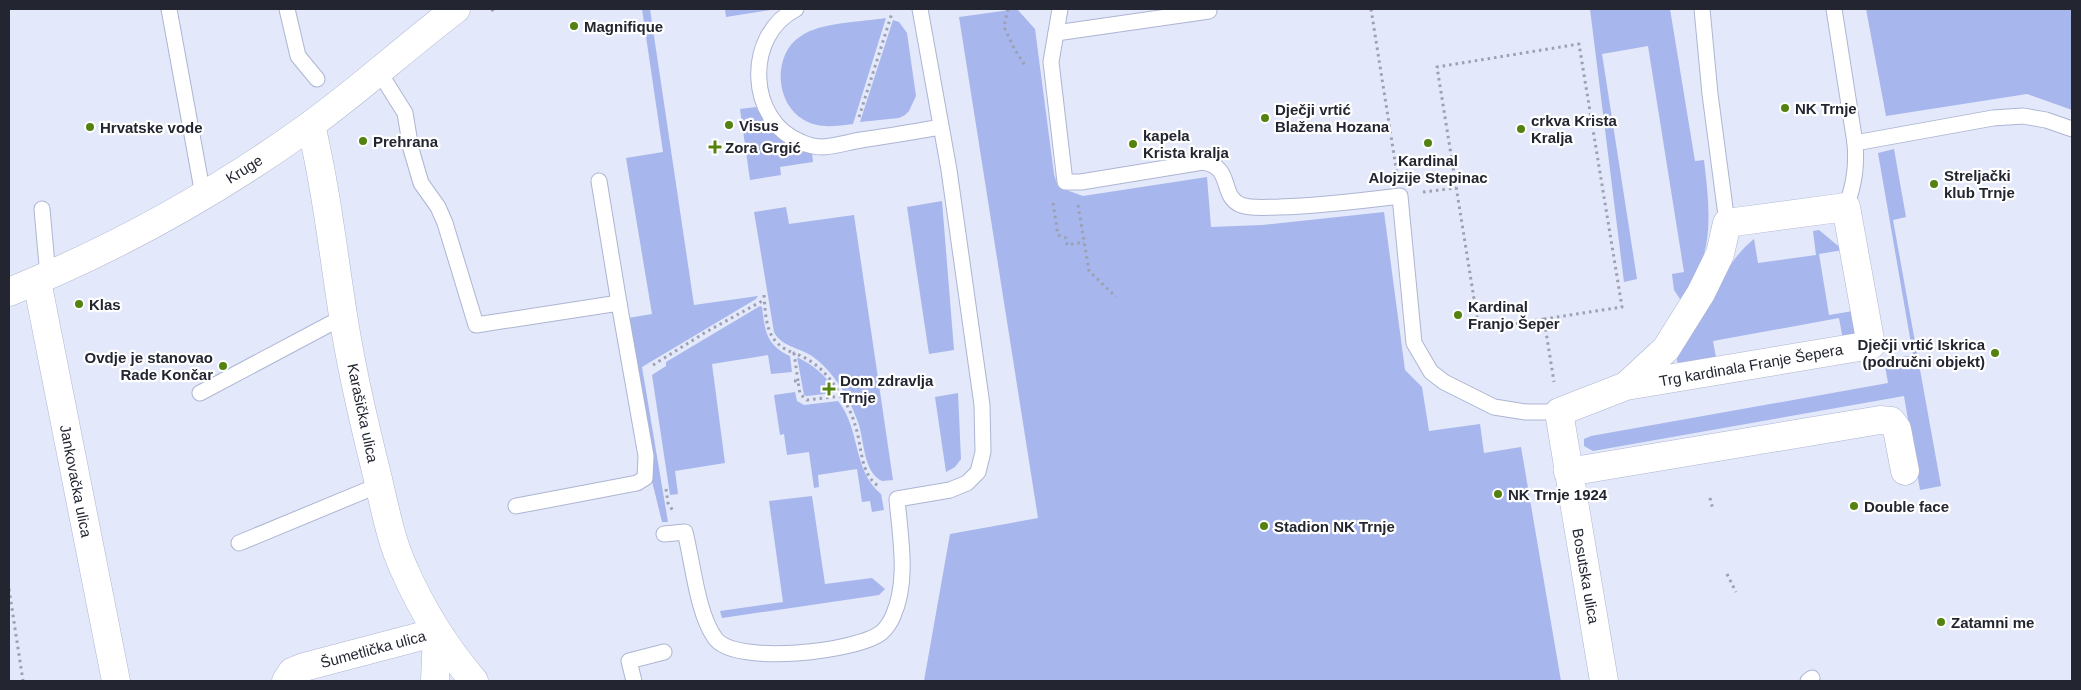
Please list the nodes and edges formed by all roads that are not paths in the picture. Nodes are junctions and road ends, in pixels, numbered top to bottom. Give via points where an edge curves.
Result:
1 (169, 9) edge
2 (287, 9) edge
3 (456, 9) edge
4 (796, 9) edge
5 (920, 9) edge
6 (1060, 9) edge
7 (1702, 9) edge
8 (1834, 9) edge
9 (1209, 11) dead end
10 (430, 18) edge
11 (1056, 33) junction
12 (378, 70) junction
13 (317, 79) dead end
14 (311, 125) junction
15 (940, 127) junction
16 (2072, 128) edge
17 (1855, 143) junction
18 (599, 181) dead end
19 (202, 195) junction
20 (1846, 207) junction
21 (42, 209) dead end
22 (1727, 223) junction
23 (42, 278) junction
24 (9, 292) edge
25 (619, 303) junction
26 (343, 317) junction
27 (1626, 386) junction
28 (200, 394) dead end
29 (1559, 412) junction
30 (1905, 471) dead end
31 (1568, 472) junction
32 (380, 485) junction
33 (516, 506) dead end
34 (664, 534) dead end
35 (239, 544) dead end
36 (437, 632) junction
37 (664, 652) dead end
38 (116, 681) edge
39 (286, 681) edge
40 (435, 681) edge
41 (474, 681) edge
42 (634, 681) edge
43 (1604, 681) edge

1 - 19 lane
2 - 13 lane via 298,56
3 - 10 street, Kruge
4 - 15 lane via 774,26 763,43 759,59 764,106 784,133 801,142 822,147
5 - 15 lane
6 - 11 lane
7 - 22 lane
8 - 17 lane
9 - 11 lane
10 - 12 street, Kruge
11 - 29 lane, Trg kardinala Franje Šepera via 1051,62 1065,182 1203,162 1219,168 1232,198 1251,207 1318,206 1400,196 1414,343 1432,372 1444,382 1494,407 1526,412
12 - 14 street, Kruge
12 - 25 lane via 405,113 421,182 438,207 476,325
14 - 19 street, Kruge
14 - 26 street, Karašička ulica via 324,185
15 - 34 lane via 982,404 983,452 978,472 967,483 950,490 897,499 902,577 893,616 882,632 857,643 802,653 734,650 716,640 702,612 685,532
16 - 17 lane via 2023,116 1993,118
17 - 20 lane via 1854,184
18 - 25 lane
19 - 23 street, Kruge
20 - 22 street
20 - 27 street, Trg kardinala Franje Šepera via 1871,345
21 - 23 lane
22 - 27 street, Trg kardinala Franje Šepera via 1720,254 1682,326 1666,349
23 - 24 street, Kruge
23 - 38 street, Jankovačka ulica
25 - 33 lane via 646,456 645,478 637,484
26 - 28 lane
26 - 32 street, Karašička ulica via 362,416
27 - 29 street, Trg kardinala Franje Šepera
29 - 31 street
30 - 31 street via 1897,429 1891,421 1880,420
31 - 43 street, Bosutska ulica
32 - 35 lane
32 - 36 street, Karašička ulica via 403,567
36 - 39 street, Šumetlička ulica via 304,667 292,672
36 - 40 street
36 - 41 street, Karašička ulica
37 - 42 lane via 629,660

